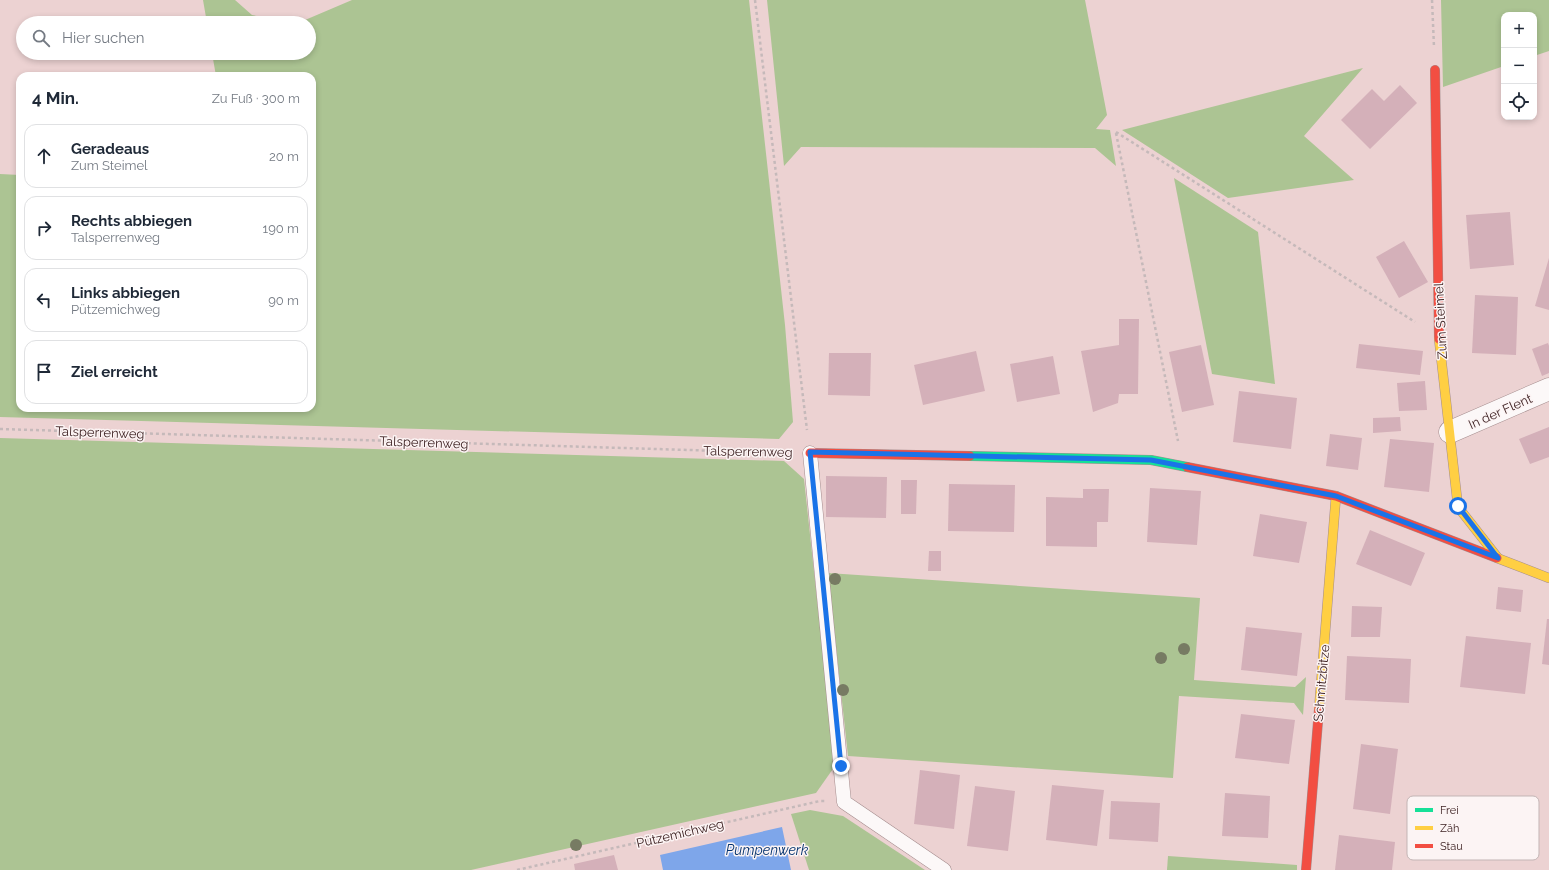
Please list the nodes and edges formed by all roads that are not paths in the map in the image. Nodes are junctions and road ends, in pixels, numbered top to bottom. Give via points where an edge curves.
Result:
1 (1435, 70) road end
2 (1549, 389) edge
3 (1450, 432) junction
4 (810, 452) joint
5 (1336, 496) junction
6 (1498, 558) junction
7 (1549, 578) edge
8 (944, 870) edge
9 (1306, 870) edge

1 - 3 street, Zum Steimel via 1439,337
2 - 3 street, In der Flent
3 - 6 street, Zum Steimel via 1458,506
4 - 5 street, Talsperrenweg via 1151,460
4 - 8 lane via 844,802
5 - 6 street, Talsperrenweg
5 - 9 street, Schmitzbitze
6 - 7 street, Talsperrenweg

